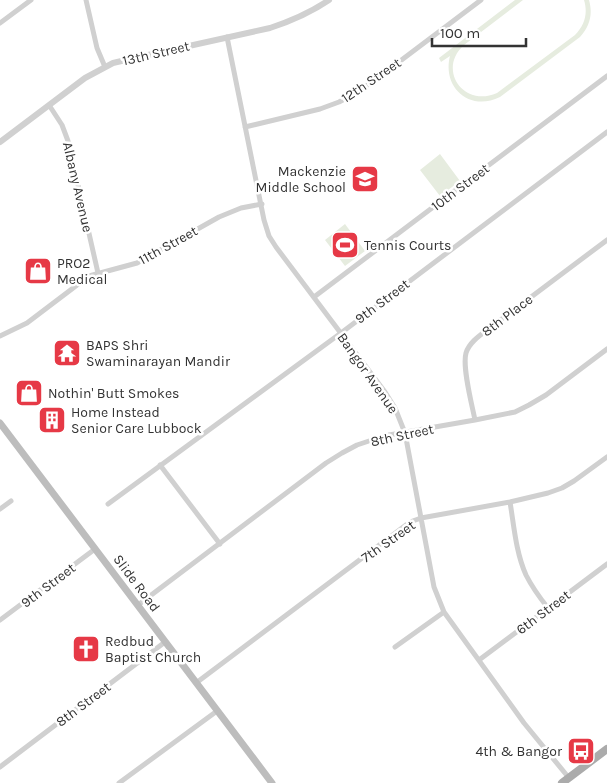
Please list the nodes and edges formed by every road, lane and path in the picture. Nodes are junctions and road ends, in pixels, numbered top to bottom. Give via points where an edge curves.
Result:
1 (30, 0) edge
2 (86, 0) edge
3 (329, 0) edge
4 (481, 0) edge
5 (0, 23) edge
6 (227, 37) junction
7 (105, 67) junction
8 (607, 76) edge
9 (49, 105) junction
10 (245, 127) junction
11 (607, 132) edge
12 (0, 142) edge
13 (262, 204) junction
14 (607, 240) edge
15 (98, 273) junction
16 (314, 297) junction
17 (341, 333) junction
18 (0, 336) edge
19 (607, 349) edge
20 (475, 420) junction
21 (0, 423) edge
22 (405, 433) junction
23 (607, 457) edge
24 (160, 465) junction
25 (11, 501) dead end
26 (510, 502) junction
27 (108, 504) dead end
28 (0, 509) edge
29 (421, 518) junction
30 (220, 544) junction
31 (95, 549) junction
32 (607, 564) edge
33 (138, 605) junction
34 (548, 608) junction
35 (444, 612) junction
36 (0, 620) edge
37 (165, 642) junction
38 (394, 647) dead end
39 (479, 660) junction
40 (196, 683) junction
41 (217, 711) junction
42 (607, 749) edge
43 (0, 767) edge
44 (569, 778) junction
45 (119, 783) edge
46 (272, 783) edge
47 (562, 783) edge

1 - 5 street
2 - 7 street via 94,39
3 - 6 street, 13th Street via 290,21
4 - 10 street, 12th Street via 354,94 320,109
6 - 7 street, 13th Street via 130,58
6 - 10 street, Bangor Avenue
7 - 9 street, 13th Street
8 - 16 street, 10th Street
9 - 12 street, 13th Street
9 - 15 street, Albany Avenue via 68,141
10 - 13 street, Bangor Avenue
11 - 17 street, 9th Street
13 - 15 street, 11th Street via 219,216 137,263
13 - 16 street, Bangor Avenue via 269,236
14 - 20 street, 8th Place via 473,341 465,360
15 - 18 street, 11th Street via 80,282 27,323
16 - 17 street, Bangor Avenue
17 - 22 street, Bangor Avenue via 385,392
17 - 24 street, 9th Street
19 - 20 street, 8th Street via 529,405 515,412
20 - 22 street, 8th Street
21 - 31 main road, Slide Road
22 - 29 street, Bangor Avenue
22 - 30 street, 8th Street via 372,440 342,452
23 - 26 street, 7th Street via 562,488
24 - 27 street, 9th Street
24 - 30 street
25 - 28 street
26 - 29 street, 7th Street
26 - 34 street via 521,562 533,588
29 - 35 street, Bangor Avenue via 434,587
29 - 40 street, 7th Street via 410,522
30 - 33 street, 8th Street
31 - 33 main road, Slide Road
31 - 36 street, 9th Street
32 - 34 street, 6th Street
33 - 37 main road, Slide Road
34 - 39 street, 6th Street
35 - 38 street
35 - 39 street, Bangor Avenue
37 - 40 main road, Slide Road
37 - 43 street, 8th Street
39 - 44 street, Bangor Avenue
40 - 41 main road, Slide Road
41 - 45 street
41 - 46 main road, Slide Road
42 - 44 main road
44 - 47 main road

